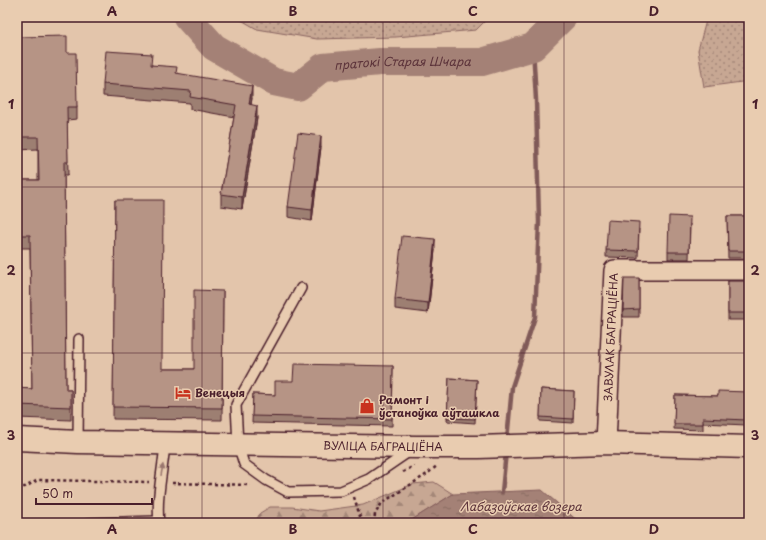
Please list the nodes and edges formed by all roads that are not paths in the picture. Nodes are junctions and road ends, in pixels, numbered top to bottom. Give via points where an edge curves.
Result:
1 (749, 270) edge
2 (301, 288) dead end
3 (79, 339) dead end
4 (17, 439) edge
5 (78, 442) junction
6 (606, 443) junction
7 (165, 444) junction
8 (238, 444) junction
9 (416, 446) junction
10 (749, 447) edge
11 (140, 522) edge
12 (158, 522) edge
13 (89, 523) edge

1 - 6 street, ЗАВУЛАК БАГРАЦІЁНА via 614,270
2 - 8 lane via 236,405
3 - 5 lane
4 - 5 highway, ВУЛІЦА БАГРАЦІЁНА
5 - 7 highway, ВУЛІЦА БАГРАЦІЁНА
6 - 9 highway, ВУЛІЦА БАГРАЦІЁНА
6 - 10 highway, ВУЛІЦА БАГРАЦІЁНА
7 - 8 highway, ВУЛІЦА БАГРАЦІЁНА
12 -> 7 lane
8 - 9 highway, ВУЛІЦА БАГРАЦІЁНА
8 - 9 lane via 244,464 288,492 341,491 369,480
11 - 12 lane
11 - 13 lane

